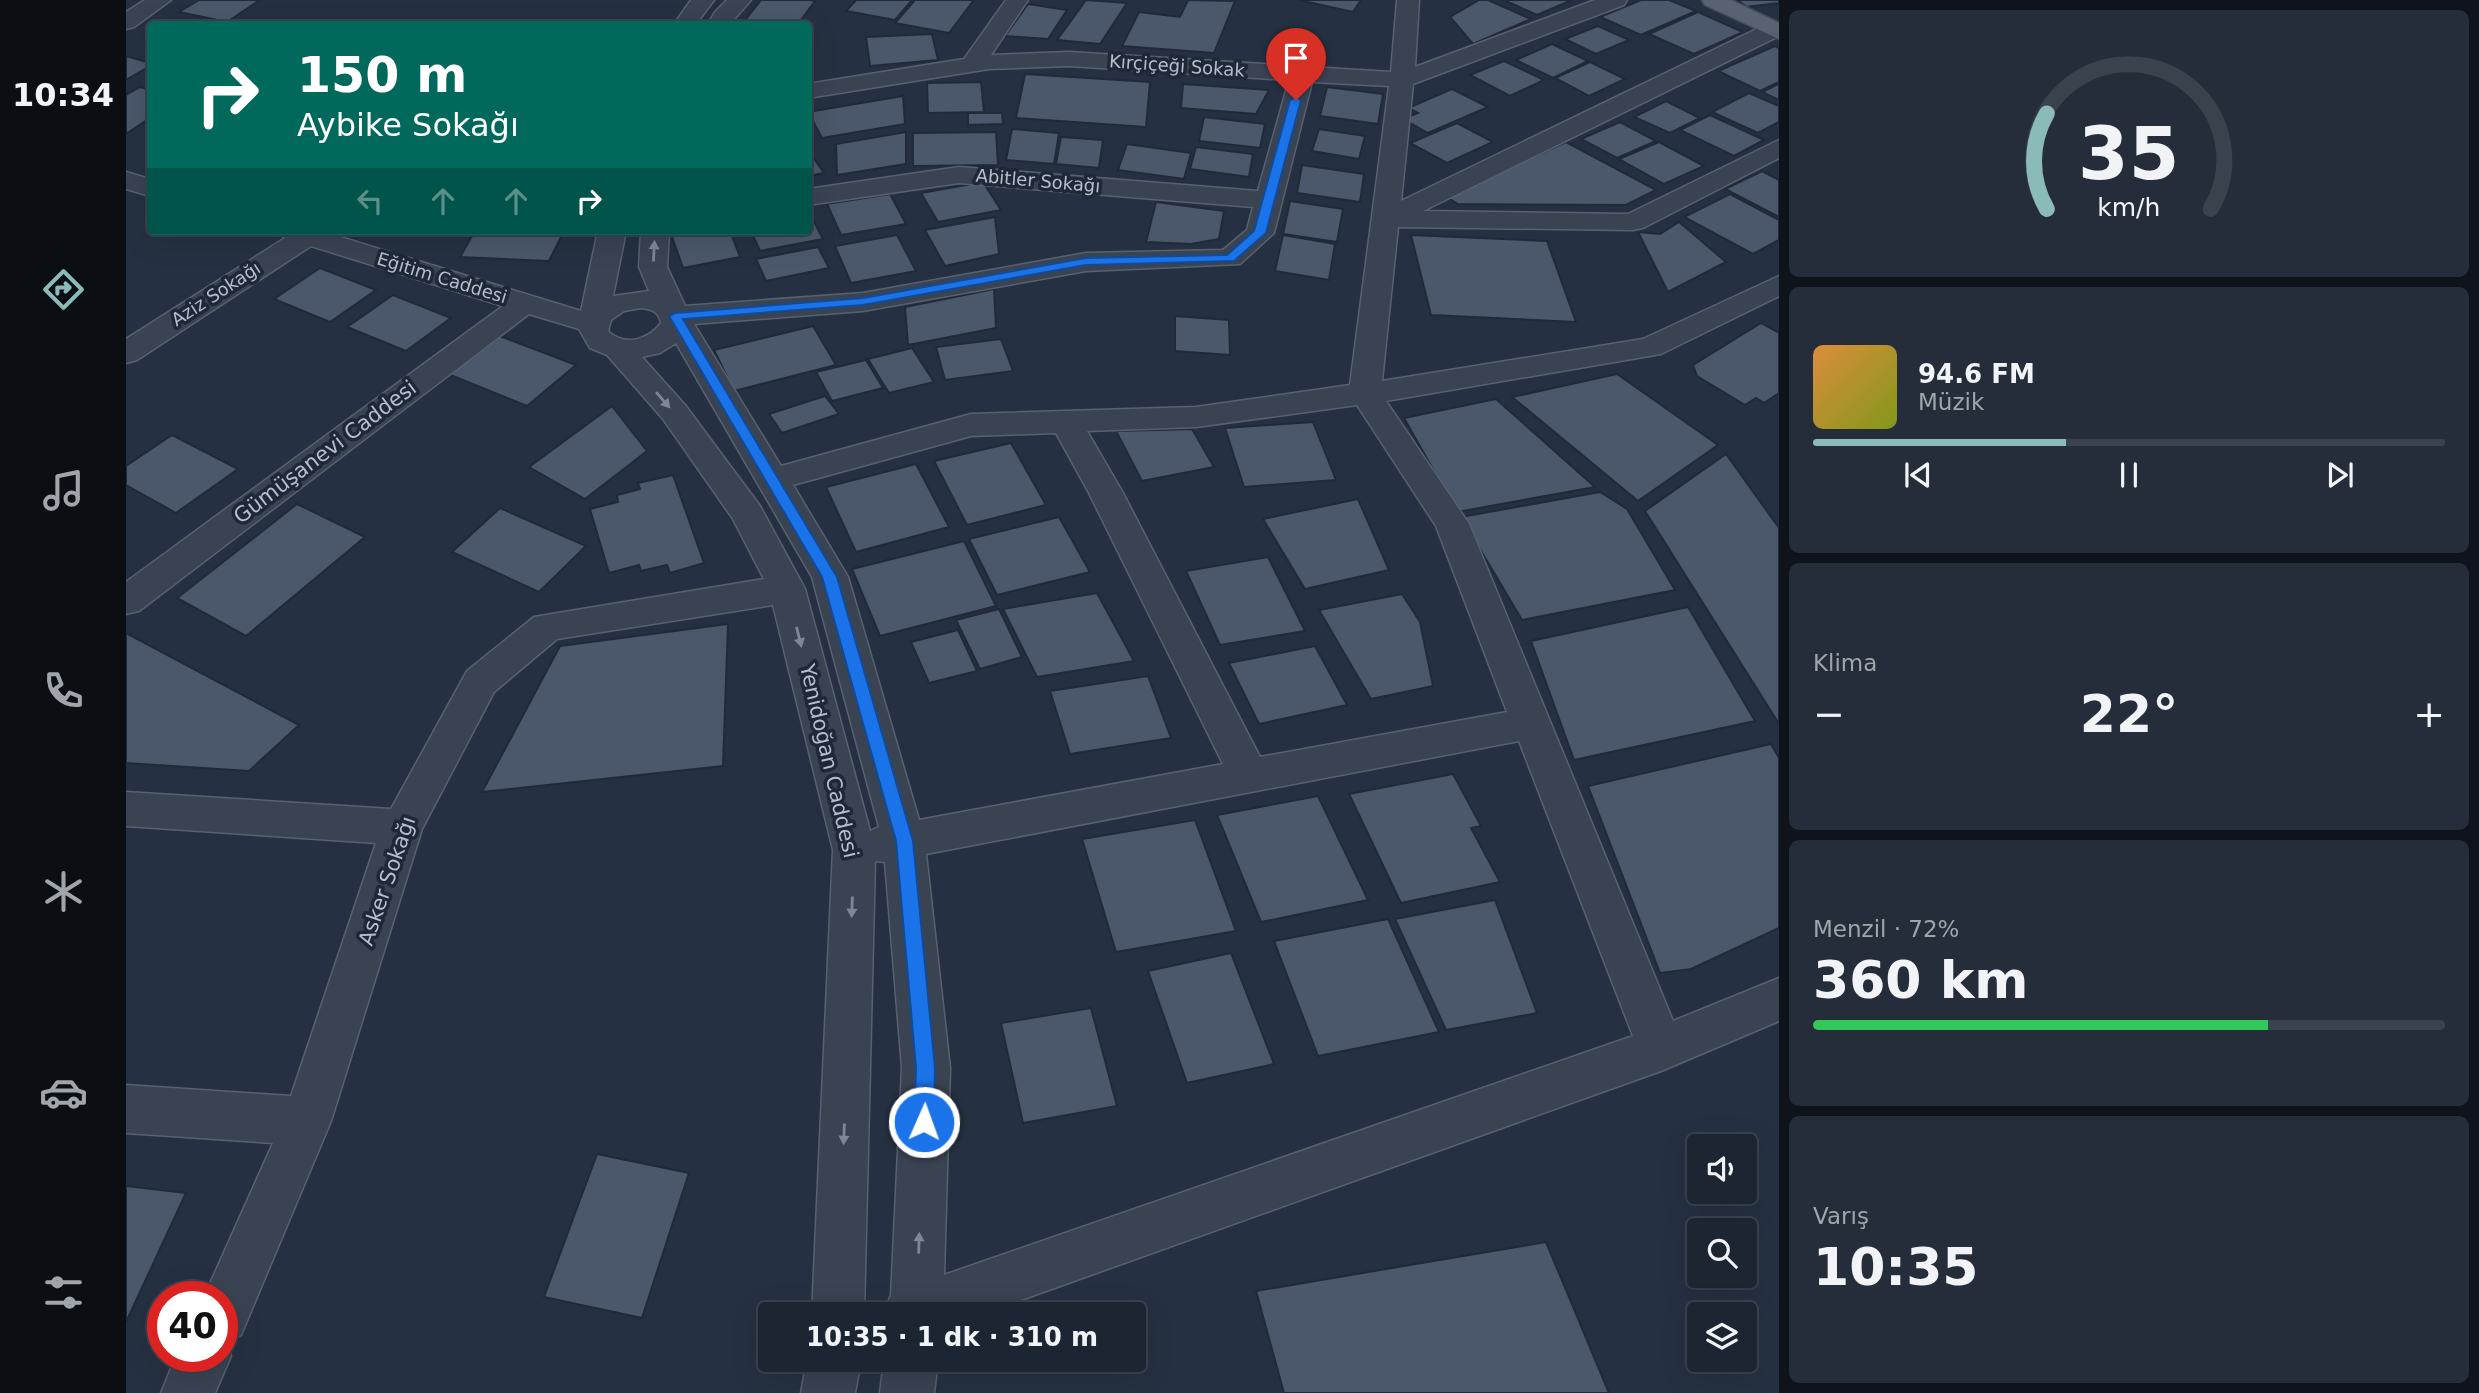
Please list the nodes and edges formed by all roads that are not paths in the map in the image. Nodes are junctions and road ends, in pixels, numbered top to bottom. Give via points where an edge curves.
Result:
1 (160, 0) edge
2 (704, 0) edge
3 (740, 0) edge
4 (1017, 0) edge
5 (1408, 0) edge
6 (1616, 0) edge
7 (1721, 2) edge
8 (687, 21) edge
9 (722, 21) edge
10 (126, 22) edge
11 (1777, 31) edge
12 (972, 65) junction
13 (1302, 75) junction
14 (1402, 80) junction
15 (812, 90) edge
16 (1779, 148) edge
17 (812, 196) edge
18 (1269, 200) junction
19 (1386, 219) junction
20 (296, 235) edge
21 (305, 235) edge
22 (612, 235) edge
23 (655, 235) edge
24 (1779, 285) edge
25 (524, 303) junction
26 (675, 316) junction
27 (606, 336) junction
28 (126, 353) edge
29 (1365, 393) junction
30 (1066, 422) junction
31 (771, 480) junction
32 (787, 589) junction
33 (126, 601) edge
34 (1531, 723) junction
35 (1249, 776) junction
36 (126, 809) edge
37 (402, 827) junction
38 (904, 841) junction
39 (854, 850) junction
40 (1779, 999) edge
41 (1661, 1049) junction
42 (126, 1109) edge
43 (307, 1121) junction
44 (237, 1281) edge
45 (838, 1302) edge
46 (915, 1302) edge
47 (976, 1302) edge
48 (197, 1372) edge
49 (832, 1372) edge
50 (909, 1372) edge
51 (188, 1393) edge
52 (828, 1393) edge
53 (907, 1393) edge

1 - 10 street
2 - 8 street
3 - 9 street
4 - 12 street
5 - 14 street
6 - 14 street, Kırçiçeği Sokak
7 - 11 main road
11 - 19 street
12 - 13 street, Kırçiçeği Sokak via 1069,59
12 - 15 street, Kırçiçeği Sokak
13 - 14 street, Kırçiçeği Sokak
13 - 18 street
14 - 19 street
16 - 19 street via 1633,222
17 - 18 street, Abitler Sokağı via 958,175
18 - 26 street via 1260,233 1230,258 1086,262 863,302
19 - 29 street
20 - 28 street, Aziz Sokağı
21 - 25 street, Eğitim Caddesi
22 - 27 street
26 -> 23 street via 653,267
24 - 29 street via 1650,347
25 - 27 street, Eğitim Caddesi
25 - 33 street, Gümüşanevi Caddesi
26 - 27 street via 673,329 660,341 640,348
26 - 27 street via 664,304 628,300 604,309
26 - 31 street
27 -> 32 street, Yenidoğan Caddesi via 674,412 748,514
29 - 30 street via 1196,417
29 - 34 street via 1451,524
30 - 31 street via 971,425
30 - 35 street
31 - 38 street via 830,577
32 - 37 street, Asker Sokağı via 547,627 480,682
32 -> 39 street, Yenidoğan Caddesi
34 - 35 street
34 - 41 street
35 - 38 street
36 - 37 street
37 - 43 street, Asker Sokağı
38 - 39 street
46 -> 38 street via 926,1068
39 -> 45 street, Yenidoğan Caddesi
40 - 41 street
41 - 47 street
42 - 43 street
43 - 44 street, Asker Sokağı
48 - 51 street
49 - 52 street
50 - 53 street

